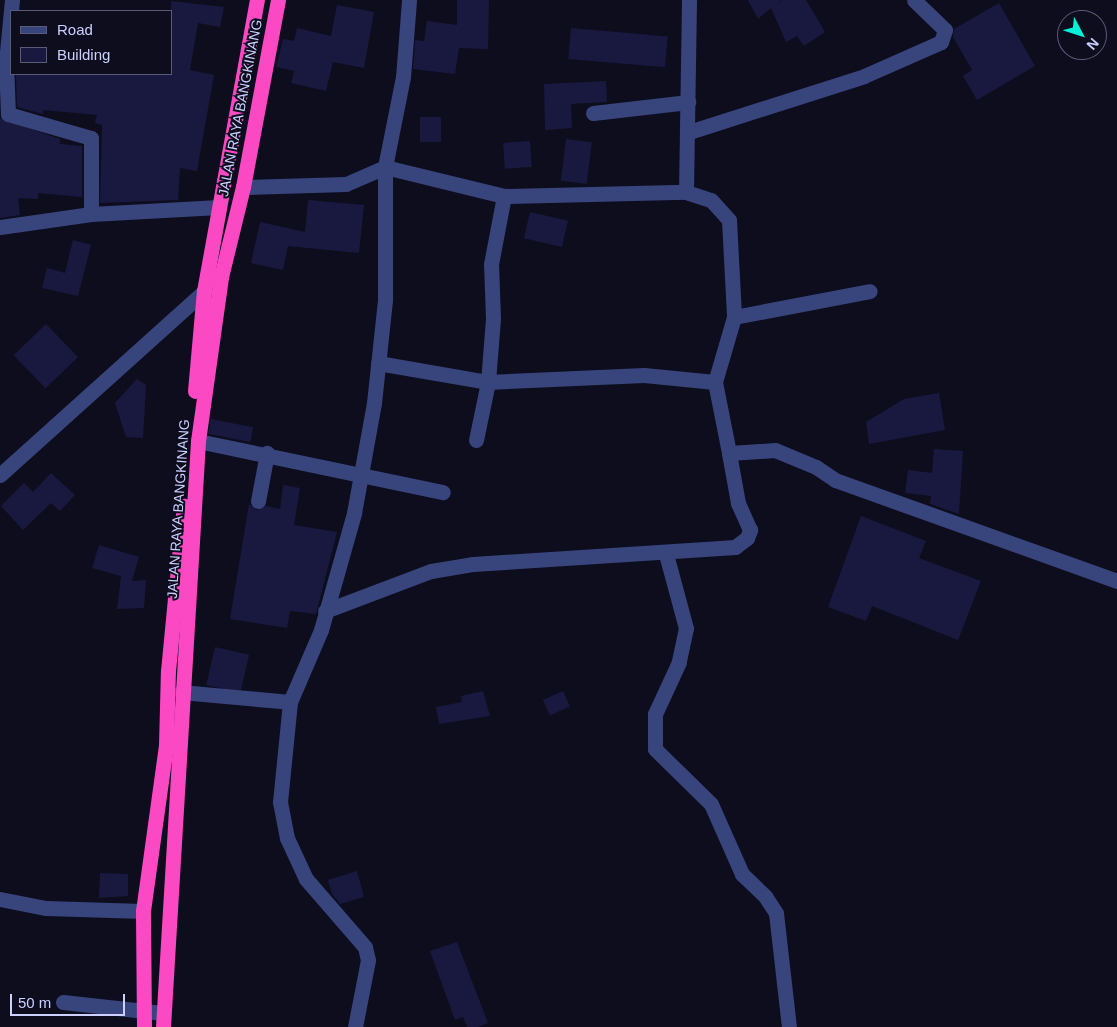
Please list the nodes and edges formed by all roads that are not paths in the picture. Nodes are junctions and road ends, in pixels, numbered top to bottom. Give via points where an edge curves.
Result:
1 (257, 0) edge
2 (278, 0) edge
3 (409, 0) edge
4 (689, 0) edge
5 (914, 0) edge
6 (10, 21) edge
7 (248, 56) junction
8 (265, 59) junction
9 (688, 102) junction
10 (593, 113) dead end
11 (689, 132) junction
12 (385, 167) junction
13 (243, 187) junction
14 (686, 192) junction
15 (504, 196) junction
16 (219, 207) junction
17 (91, 214) junction
18 (0, 227) edge
19 (221, 277) junction
20 (870, 290) dead end
21 (204, 291) junction
22 (734, 317) junction
23 (378, 363) junction
24 (488, 382) junction
25 (715, 382) junction
26 (476, 440) dead end
27 (198, 441) junction
28 (267, 453) junction
29 (729, 453) junction
30 (0, 474) edge
31 (361, 474) junction
32 (443, 492) dead end
33 (258, 500) dead end
34 (666, 554) junction
35 (1117, 581) edge
36 (325, 611) junction
37 (181, 692) junction
38 (290, 702) junction
39 (173, 745) junction
40 (0, 898) edge
41 (143, 911) junction
42 (63, 1002) dead end
43 (144, 1019) edge
44 (163, 1020) edge
45 (355, 1027) edge
46 (789, 1027) edge

1 - 7 highway, JALAN RAYA BANGKINANG
2 - 8 highway, JALAN RAYA BANGKINANG
3 - 12 street via 403,77
4 - 9 street
5 - 11 street via 945,30 941,42 864,76
6 - 17 street via 6,62 8,114 91,138
7 - 8 highway
7 - 16 highway, JALAN RAYA BANGKINANG
8 - 13 highway, JALAN RAYA BANGKINANG
9 - 10 street
9 - 11 street
11 - 14 street
12 - 13 street via 346,184
12 - 15 street
12 - 23 street via 385,300
13 - 19 highway, JALAN RAYA BANGKINANG
14 - 15 street
14 - 22 street via 711,200 729,220
15 - 24 street via 491,264 493,318
16 - 17 street
16 - 21 highway, JALAN RAYA BANGKINANG
17 - 18 street
19 - 21 street
19 - 27 highway, JALAN RAYA BANGKINANG
20 - 22 street
21 - 30 street
21 - 39 highway, JALAN RAYA BANGKINANG via 168,671
22 - 25 street
23 - 24 street
23 - 31 street
24 - 25 street via 644,375
24 - 26 street
25 - 29 street
27 - 28 street
27 - 37 highway, JALAN RAYA BANGKINANG
28 - 31 street
28 - 33 street
29 - 34 street via 738,503 750,530 747,538 735,547
29 - 35 street via 775,450 816,467 835,480
31 - 32 street
31 - 36 street via 354,513
34 - 36 street via 473,564 431,571
34 - 46 street via 686,628 679,662 655,714 655,749 711,804 742,874 765,896 776,913
36 - 38 street
37 - 38 street
37 - 39 highway, JALAN RAYA BANGKINANG
38 - 45 street via 280,802 287,838 306,879 365,947 368,960
39 - 41 highway, JALAN RAYA BANGKINANG
39 - 44 highway, JALAN RAYA BANGKINANG
40 - 41 street via 46,908
41 - 43 highway, JALAN RAYA BANGKINANG
42 - 43 street
43 - 44 street

